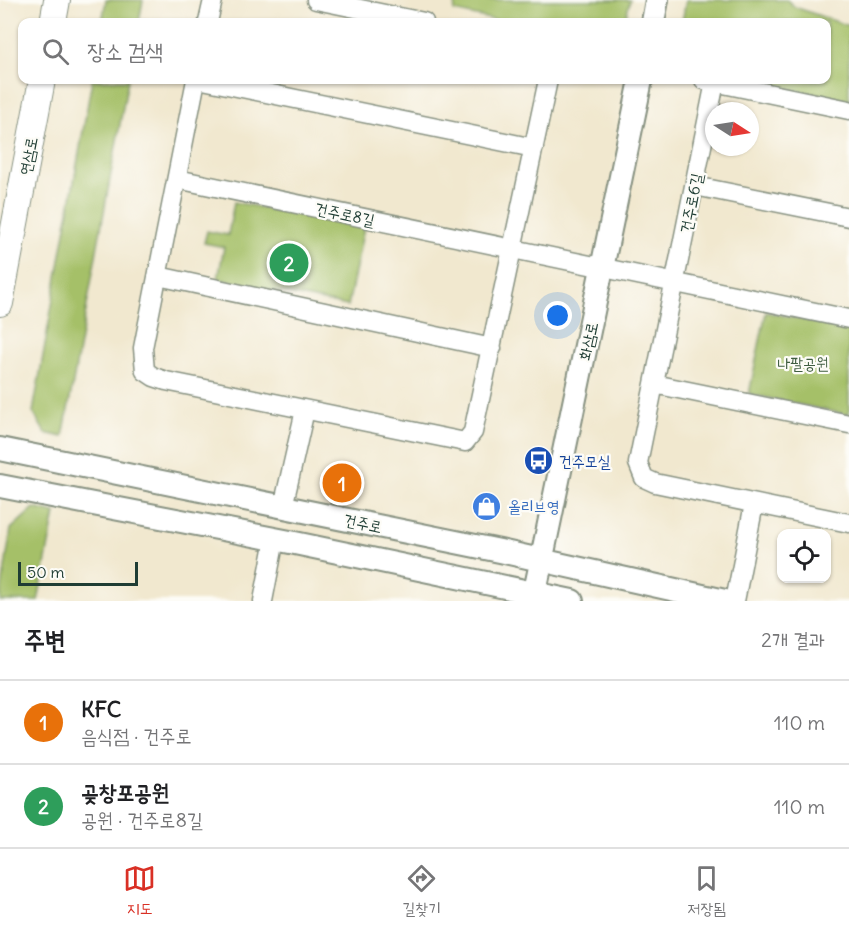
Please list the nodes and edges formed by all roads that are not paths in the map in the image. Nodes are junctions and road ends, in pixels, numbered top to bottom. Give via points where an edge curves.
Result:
1 (57, 0) edge
2 (213, 0) edge
3 (316, 0) edge
4 (657, 0) edge
5 (54, 18) edge
6 (209, 18) edge
7 (404, 18) edge
8 (654, 18) edge
9 (41, 84) edge
10 (195, 84) edge
11 (222, 84) edge
12 (547, 84) edge
13 (640, 84) edge
14 (709, 84) edge
15 (723, 84) edge
16 (849, 110) edge
17 (534, 148) junction
18 (177, 179) junction
19 (695, 186) junction
20 (849, 217) edge
21 (513, 249) junction
22 (603, 268) junction
23 (158, 276) junction
24 (675, 282) junction
25 (0, 303) edge
26 (849, 319) edge
27 (492, 348) junction
28 (654, 384) junction
29 (304, 410) junction
30 (849, 424) edge
31 (0, 449) edge
32 (0, 486) edge
33 (754, 504) junction
34 (283, 507) junction
35 (849, 523) edge
36 (275, 539) junction
37 (542, 560) junction
38 (534, 597) edge
39 (263, 601) edge
40 (572, 601) edge
41 (725, 601) edge
42 (735, 601) edge

1 - 5 main road
2 - 6 street
3 - 7 street
4 - 8 street
9 - 25 main road, 연삼로
10 - 18 street
11 - 17 street
12 - 17 street
13 - 22 street, 화삼로
14 - 19 street, 건주로6길
15 - 16 street, 건주로6길
17 - 21 street
18 - 21 street, 건주로8길
18 - 23 street
19 - 20 street
19 - 24 street, 건주로6길
21 - 22 street, 건주로8길
21 - 27 street
22 - 24 street, 건주로8길
22 - 37 street, 화삼로
23 - 27 street
23 - 29 street via 143,348 148,374
24 - 26 street
24 - 28 street, 건주로6길
27 - 29 street via 473,432 465,441
28 - 30 street
28 - 33 street, 건주로6길 via 638,463 644,478
29 - 34 street
31 - 34 street, 건주로
32 - 36 street, 건주로
33 - 35 street, 건주로6길
33 - 42 street
34 - 37 street, 건주로
36 - 38 street, 건주로
36 - 39 street
37 - 38 street, 화삼로
37 - 41 street, 건주로
38 - 40 street, 건주로

